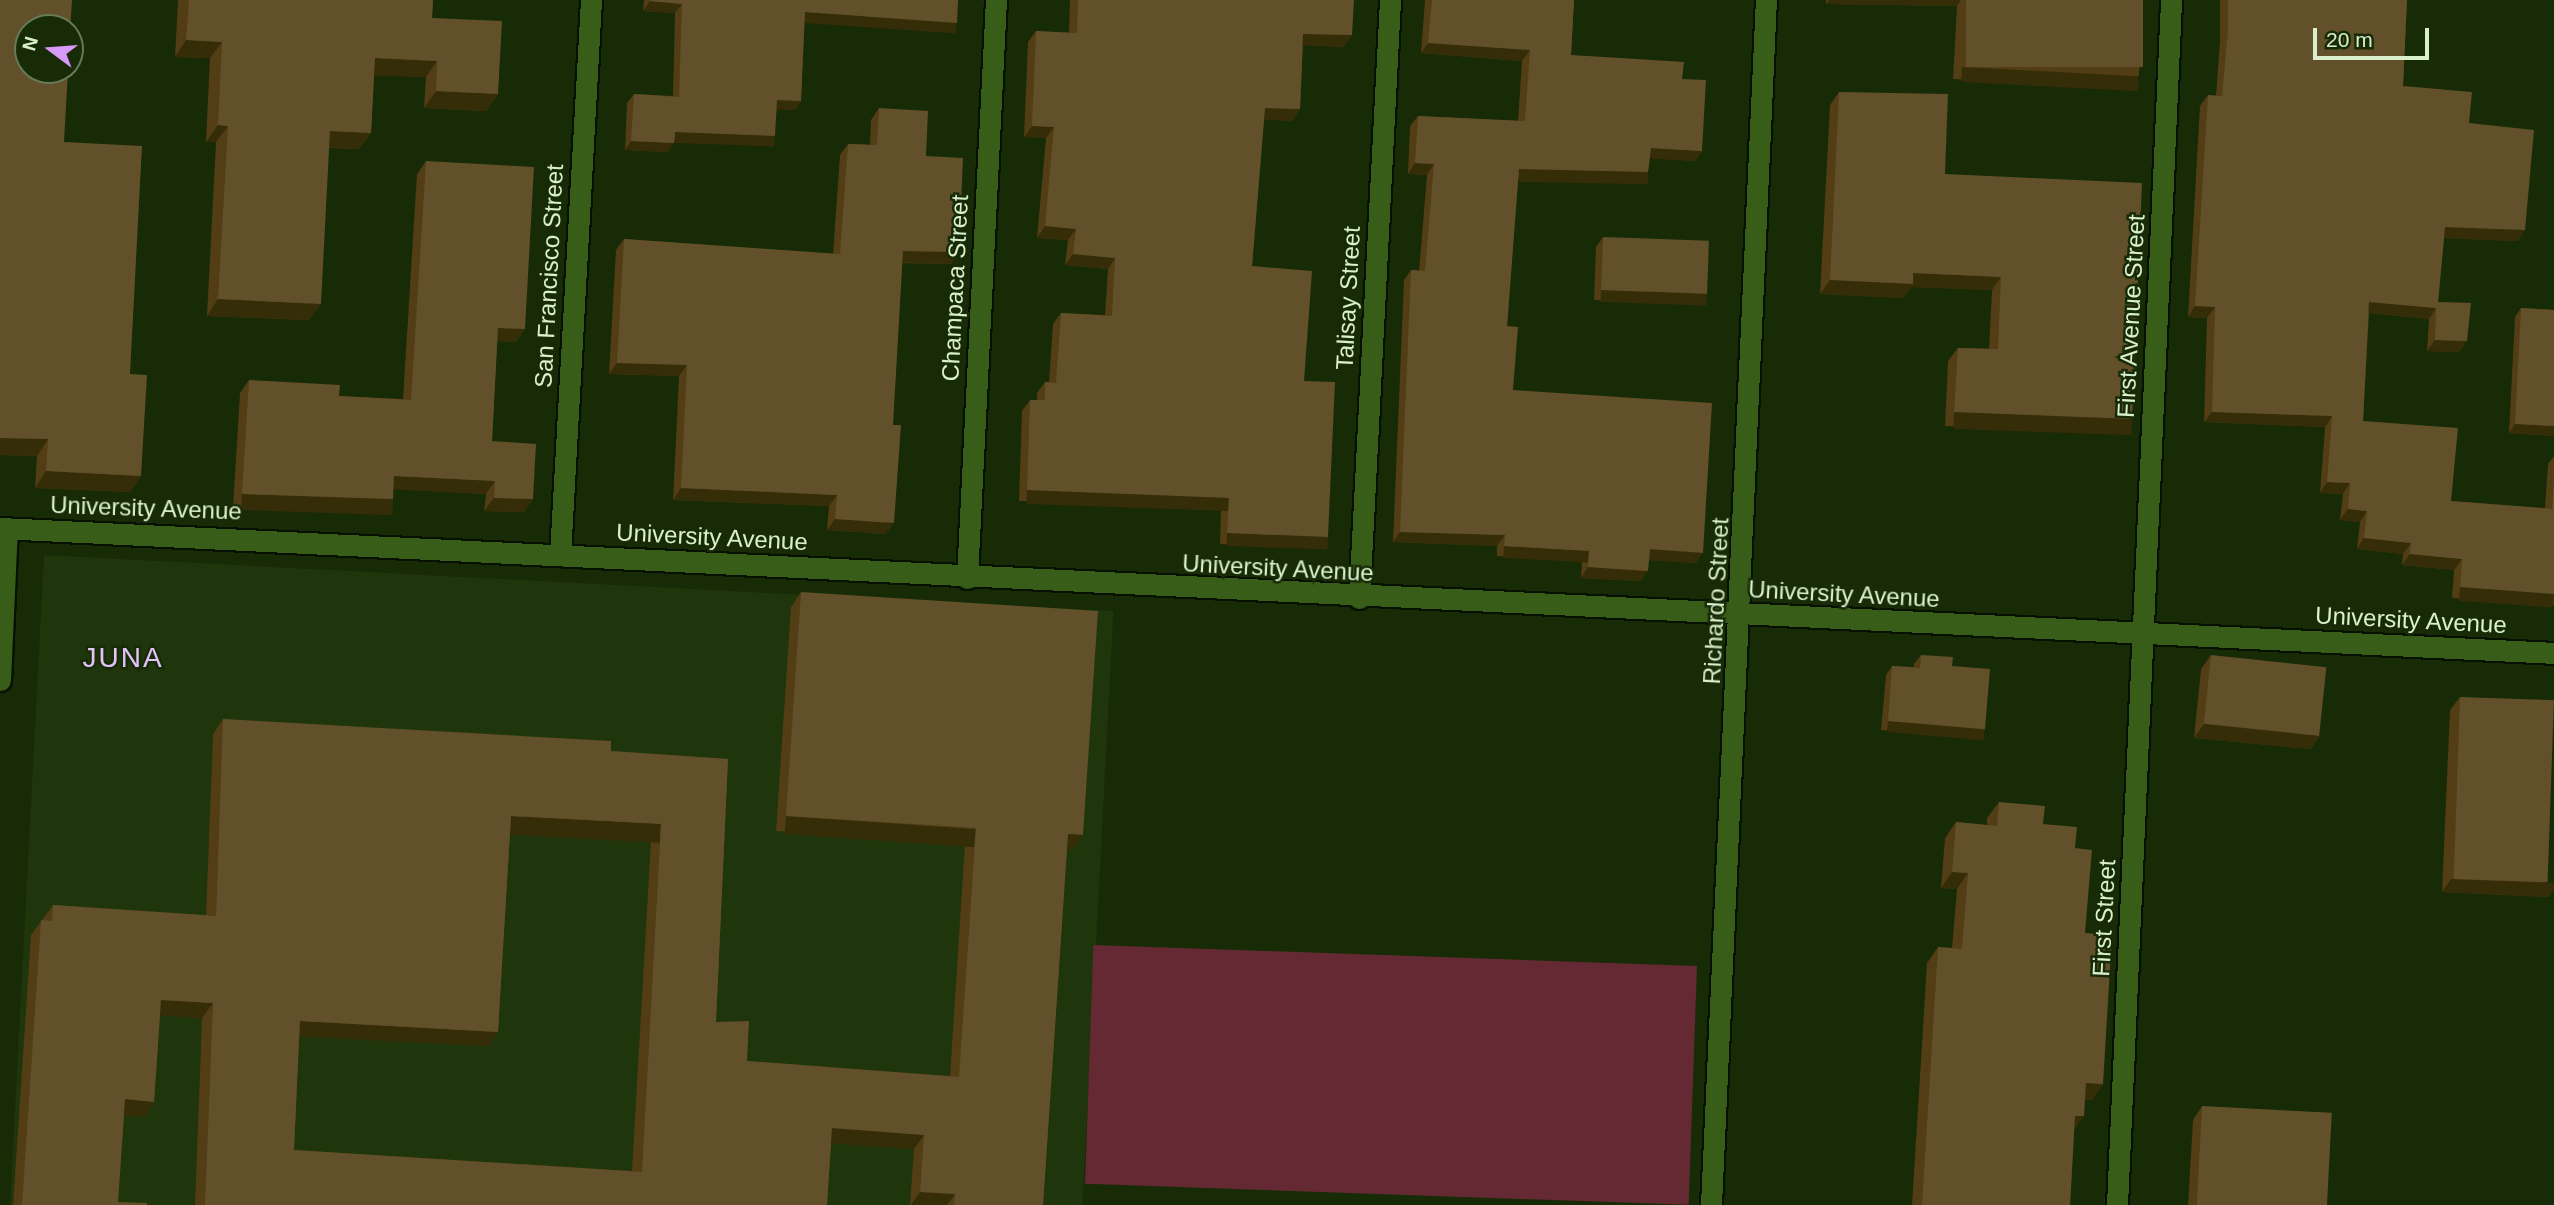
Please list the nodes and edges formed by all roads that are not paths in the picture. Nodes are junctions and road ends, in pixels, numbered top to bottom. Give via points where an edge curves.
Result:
1 (591, 0) edge
2 (996, 0) edge
3 (1390, 0) edge
4 (1766, 0) edge
5 (2171, 0) edge
6 (4, 528) edge
7 (560, 555) junction
8 (967, 578) junction
9 (1359, 598) junction
10 (1742, 615) junction
11 (2143, 633) junction
12 (2554, 653) edge
13 (0, 680) edge
14 (1712, 1205) edge
15 (2117, 1205) edge

1 - 7 street, San Francisco Street
2 - 8 street, Champaca Street
3 - 9 street, Talisay Street
4 - 10 street, Richardo Street
5 - 11 street, First Avenue Street
6 - 7 street, University Avenue
6 - 13 street
7 - 8 street, University Avenue
8 - 9 street, University Avenue
9 - 10 street, University Avenue
10 - 11 street, University Avenue
10 - 14 street, Richardo Street
11 - 12 street, University Avenue
11 - 15 street, First Street

